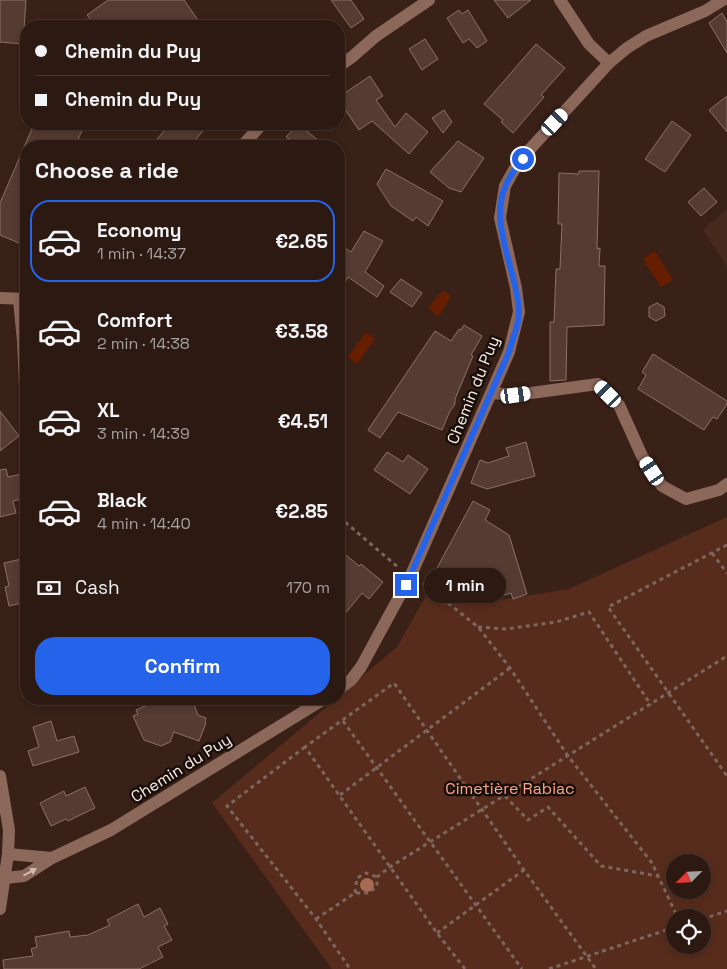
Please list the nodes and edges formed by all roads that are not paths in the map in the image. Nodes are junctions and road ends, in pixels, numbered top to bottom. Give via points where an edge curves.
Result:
1 (429, 0) edge
2 (560, 0) edge
3 (723, 0) edge
4 (345, 61) edge
5 (609, 63) junction
6 (257, 130) edge
7 (247, 140) edge
8 (0, 298) edge
9 (20, 300) edge
10 (0, 305) edge
11 (492, 393) junction
12 (727, 484) edge
13 (345, 684) edge
14 (314, 705) edge
15 (0, 776) edge
16 (8, 854) junction
17 (52, 858) junction
18 (5, 878) junction
19 (0, 909) edge

1 - 4 street
2 - 5 street via 589,44
3 - 5 street, Chemin du Puy via 646,36
5 - 11 street, Chemin du Puy via 531,148 505,186 500,218 519,312 509,352
6 - 7 street
8 - 9 street
9 - 10 street
11 - 12 street via 516,395 598,384 619,404 642,456 662,486 686,499 719,490
11 - 13 street, Chemin du Puy via 411,575 360,667
14 - 17 street, Chemin du Puy via 111,830
15 - 16 street via 9,830
16 - 17 street
16 - 18 street
18 -> 17 street, Chemin du Puy via 24,876
18 - 19 street

